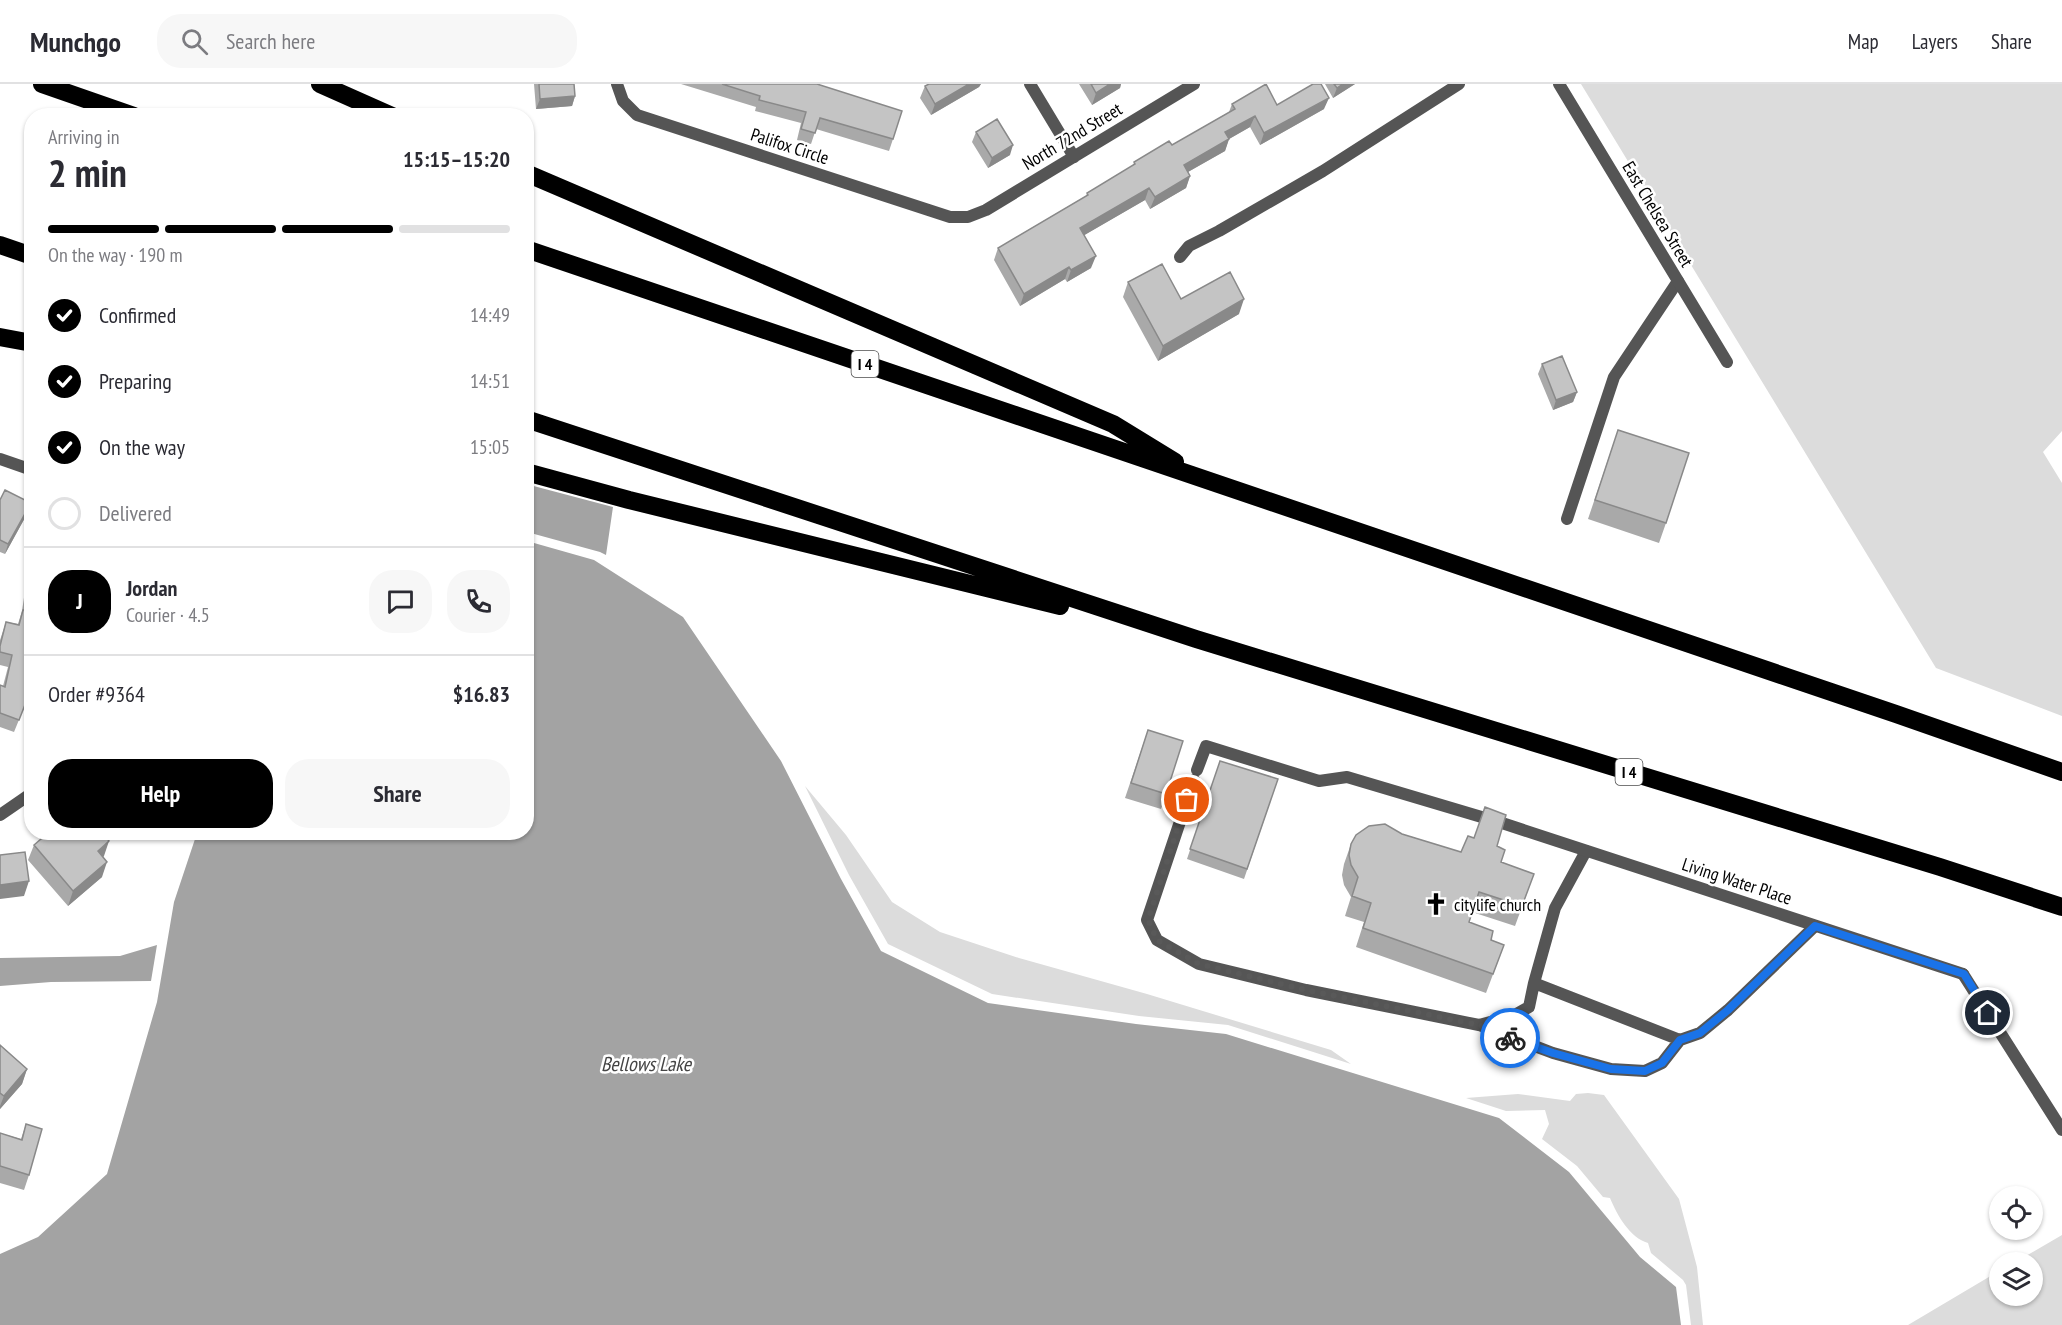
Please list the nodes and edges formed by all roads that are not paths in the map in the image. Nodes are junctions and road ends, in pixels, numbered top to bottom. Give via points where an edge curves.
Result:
1 (42, 84) edge
2 (617, 84) edge
3 (1030, 84) edge
4 (1194, 84) edge
5 (1459, 84) edge
6 (1559, 84) edge
7 (322, 86) edge
8 (112, 108) edge
9 (373, 108) edge
10 (1074, 157) junction
11 (534, 176) edge
12 (968, 217) joint
13 (0, 245) edge
14 (24, 252) edge
15 (534, 252) edge
16 (1180, 258) dead end
17 (1677, 281) junction
18 (0, 338) edge
19 (24, 342) edge
20 (1727, 362) dead end
21 (534, 422) edge
22 (0, 459) edge
23 (24, 467) edge
24 (534, 474) edge
25 (1204, 480) junction
26 (1567, 519) dead end
27 (1196, 639) junction
28 (2062, 772) edge
29 (24, 798) edge
30 (0, 815) edge
31 (1586, 851) junction
32 (2062, 908) edge
33 (1815, 926) junction
34 (1534, 982) junction
35 (1479, 1025) junction
36 (1680, 1040) junction
37 (2062, 1130) edge

1 - 8 highway
2 - 12 street, Palifox Circle via 623,101 638,115 950,217
3 - 10 street
4 - 10 street, North 72nd Street
5 - 16 street via 1323,171 1189,246
6 - 17 street, East Chelsea Street
7 - 9 highway
10 - 12 street, North 72nd Street
11 - 25 highway via 1113,424
13 - 14 highway
15 - 25 highway, I 4
17 - 20 street, East Chelsea Street
17 - 26 street via 1614,377
18 - 19 highway
21 - 27 highway, I 4
22 - 23 street
24 - 27 highway
25 - 28 highway, I 4
27 - 32 highway, I 4
29 - 30 street
31 - 33 street, Living Water Place
31 - 34 street via 1555,908
31 - 35 street, Living Water Place via 1347,777 1319,781 1206,746 1148,920 1157,940 1199,964
33 - 36 street via 1728,1010 1700,1033
33 - 37 street, Living Water Place via 1964,974
34 - 35 street via 1529,1007 1513,1016
34 - 36 street
35 - 36 street via 1553,1053 1611,1069 1645,1071 1662,1063

